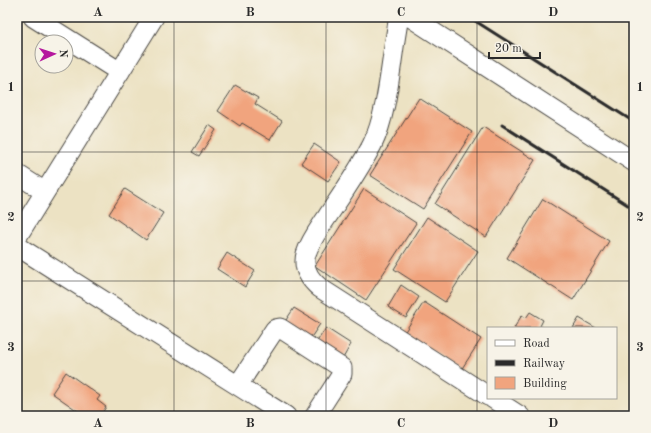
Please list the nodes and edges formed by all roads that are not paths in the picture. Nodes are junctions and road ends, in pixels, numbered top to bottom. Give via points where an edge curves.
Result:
1 (33, 17) edge
2 (154, 17) edge
3 (399, 17) edge
4 (410, 17) edge
5 (120, 72) junction
6 (634, 162) edge
7 (17, 174) edge
8 (45, 192) junction
9 (17, 237) edge
10 (17, 246) edge
11 (238, 386) junction
12 (487, 395) edge
13 (494, 399) edge
14 (286, 416) edge
15 (315, 416) edge
16 (520, 416) edge

1 - 5 lane
2 - 5 lane
3 - 12 lane via 387,90 373,143 312,239 305,255 306,270 311,281 320,288
4 - 6 lane
5 - 8 lane
7 - 8 lane
8 - 9 lane
10 - 11 lane
11 - 14 lane
11 - 15 lane via 274,329 280,328 342,368 342,374
13 - 16 lane

